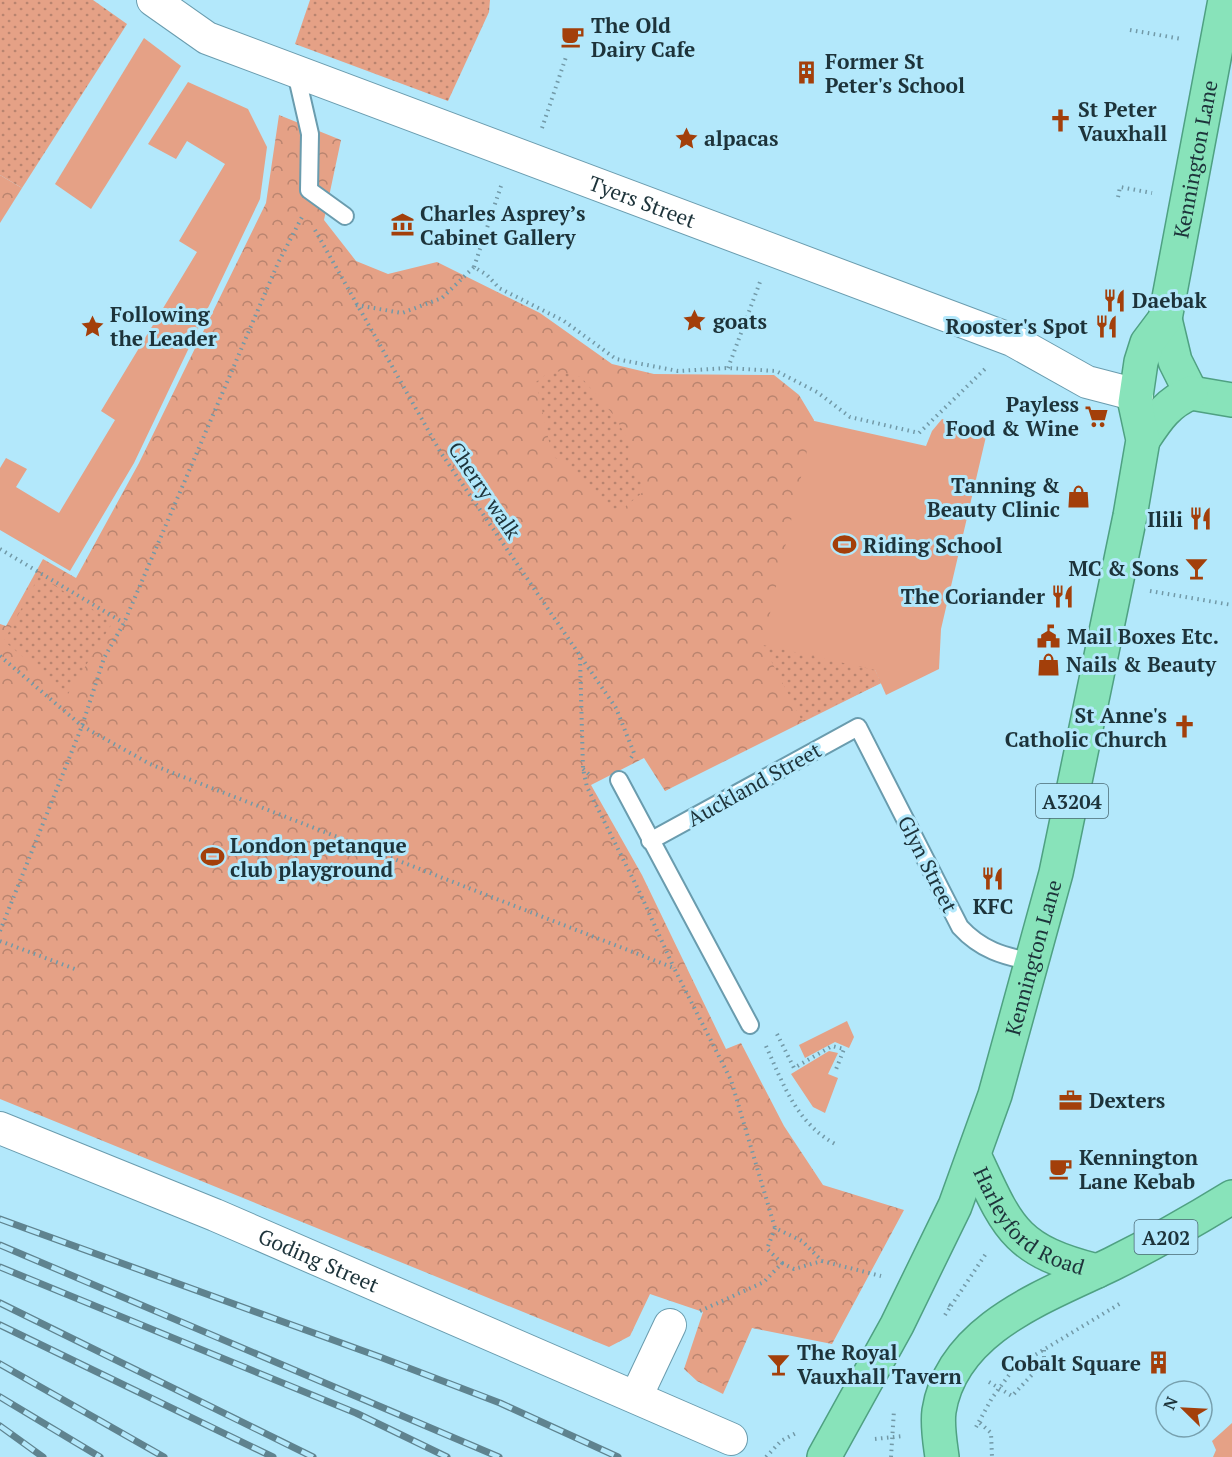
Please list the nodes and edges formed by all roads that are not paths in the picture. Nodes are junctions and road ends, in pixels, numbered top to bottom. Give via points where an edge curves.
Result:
1 (153, 0) edge
2 (1223, 0) edge
3 (296, 73) junction
4 (345, 216) dead end
5 (1165, 319) junction
6 (1191, 393) junction
7 (1137, 394) junction
8 (1232, 400) edge
9 (1143, 440) junction
10 (858, 727) joint
11 (619, 780) road end
12 (650, 841) junction
13 (1033, 963) junction
14 (750, 1025) road end
15 (0, 1128) edge
16 (974, 1155) junction
17 (1232, 1197) edge
18 (1097, 1271) junction
19 (670, 1325) road end
20 (636, 1397) junction
21 (731, 1439) dead end
22 (820, 1446) edge
23 (942, 1457) edge

1 - 3 street, Tyers Street via 199,34
2 - 5 highway, Kennington Lane / A3204
3 - 4 lane via 310,134 309,190
3 - 7 street, Tyers Street via 1012,340 1087,382
5 - 6 highway, Kennington Lane / A3204 via 1175,361
5 - 7 highway, Kennington Lane / A3204 via 1147,343
6 - 8 highway
6 - 9 highway, Kennington Lane / A3204 via 1161,412
7 - 9 highway, Kennington Lane / A3204 via 1135,402
9 - 13 highway, Kennington Lane / A3204 via 1080,765
10 - 12 lane, Auckland Street
10 - 13 lane, Glyn Street via 960,927 987,950
11 - 12 lane
12 - 14 lane
13 - 16 highway, Kennington Lane / A3204
15 - 20 street, Goding Street via 215,1215
16 - 18 highway, Harleyford Road via 1001,1214 1032,1247 1047,1256
16 - 22 highway, Kennington Lane / A3204 via 955,1206 915,1289
17 - 18 highway, Harleyford Road / A202 via 1162,1239
18 - 23 highway, Harleyford Road / A202 via 1022,1308 977,1341 958,1364 943,1396 939,1413
19 - 20 street
20 - 21 street, Goding Street

